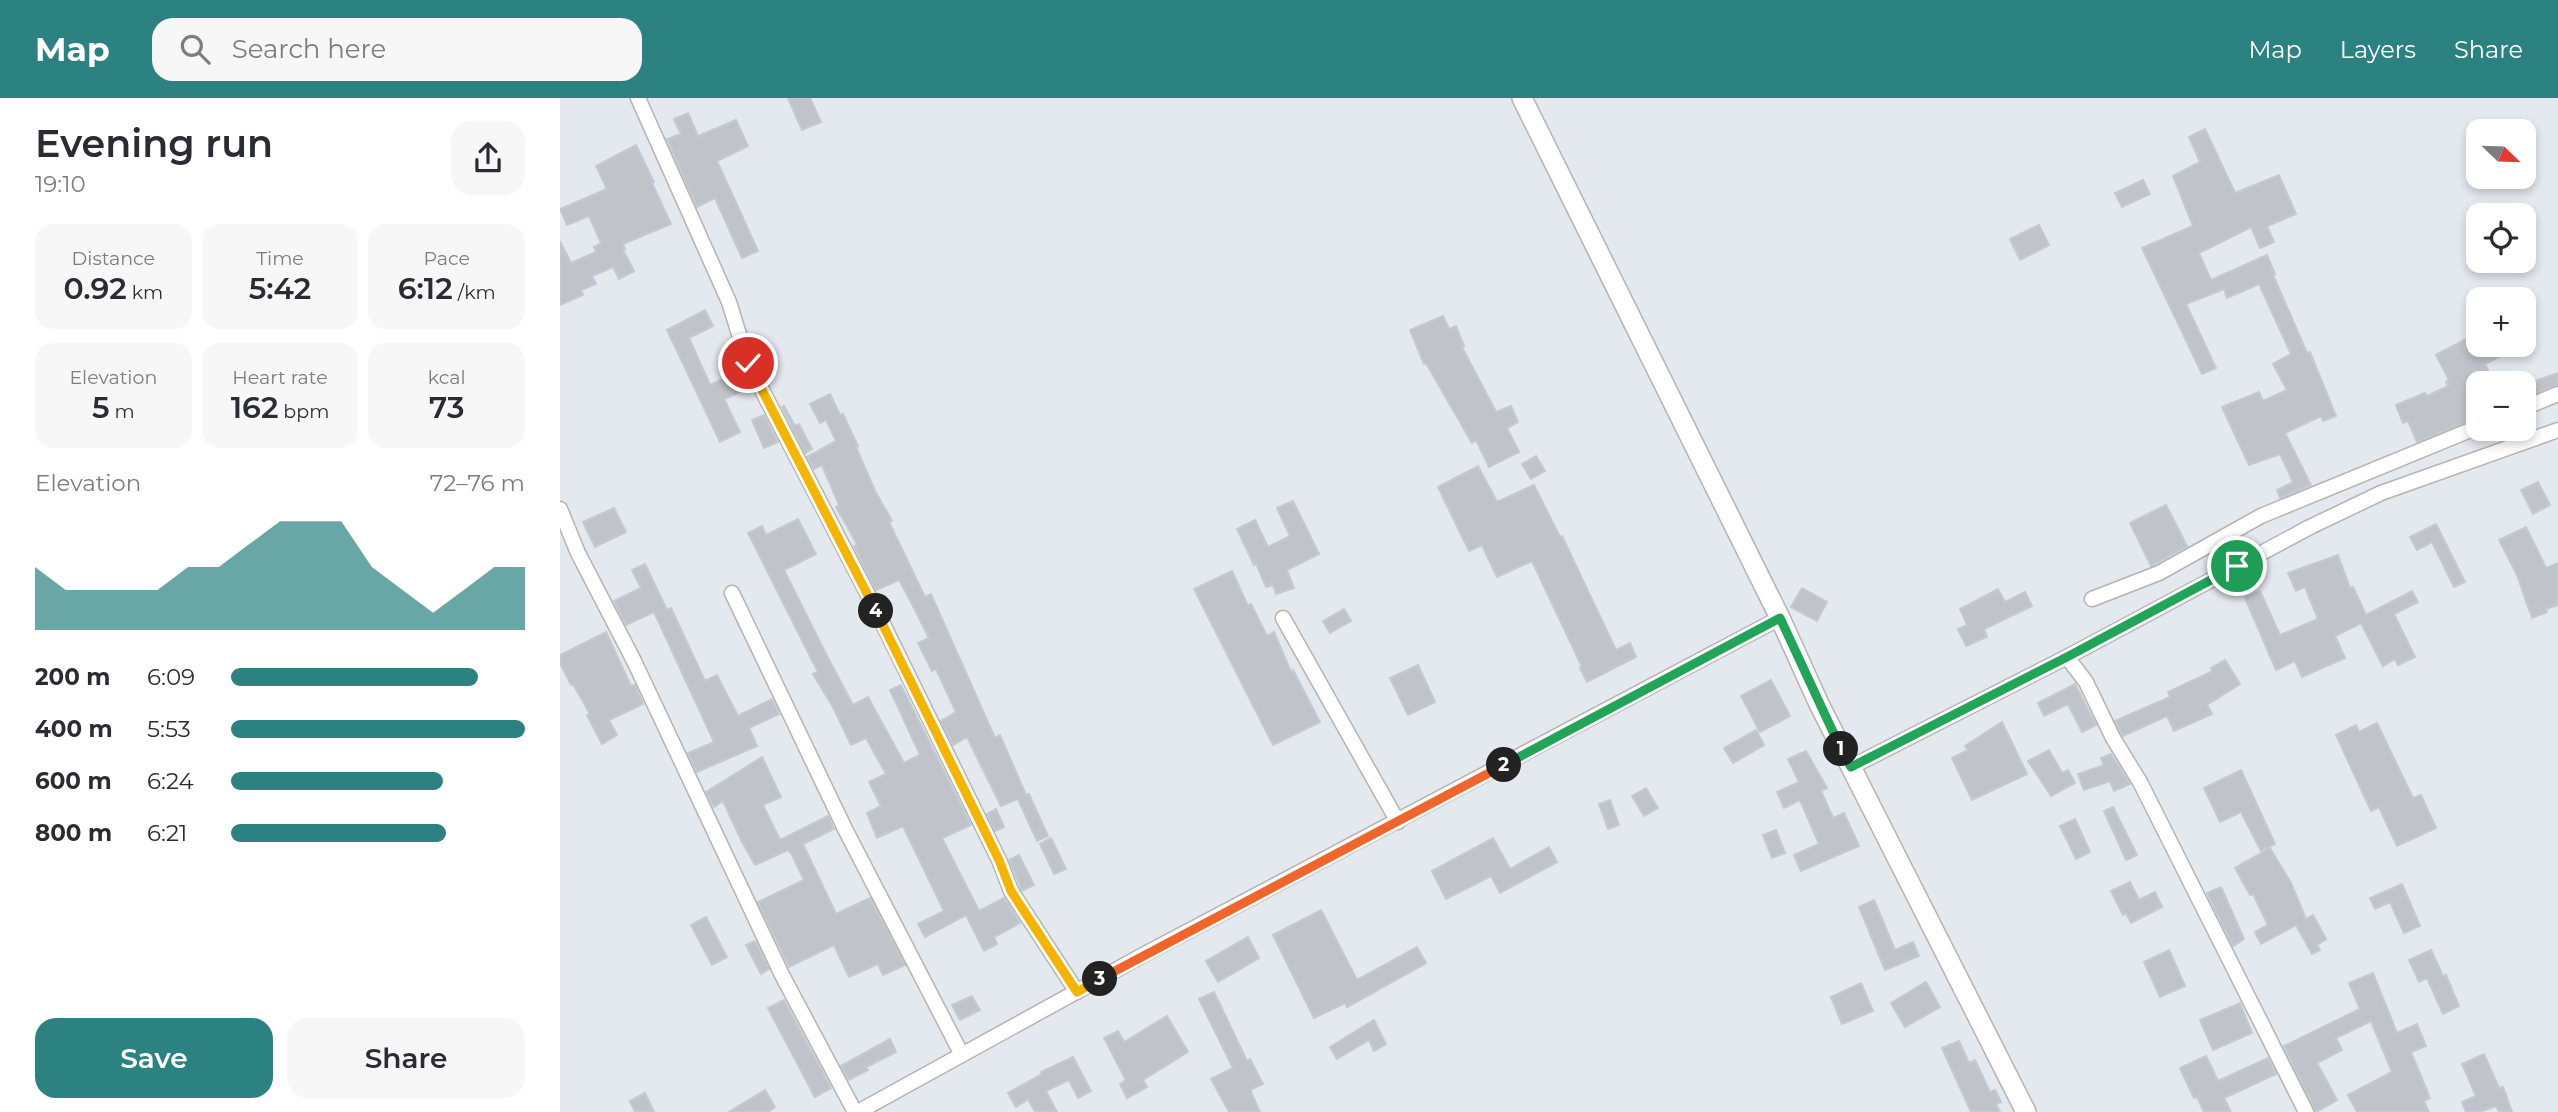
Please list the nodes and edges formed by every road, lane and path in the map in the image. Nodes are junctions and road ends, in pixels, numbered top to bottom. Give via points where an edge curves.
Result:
1 (638, 98) edge
2 (1522, 98) edge
3 (2558, 394) edge
4 (2536, 403) edge
5 (2558, 429) edge
6 (2466, 432) edge
7 (560, 509) edge
8 (732, 593) dead end
9 (2092, 598) dead end
10 (1283, 618) dead end
11 (1780, 618) junction
12 (2067, 657) junction
13 (1851, 767) junction
14 (1398, 822) junction
15 (1077, 992) junction
16 (962, 1055) junction
17 (857, 1112) edge
18 (2025, 1112) edge
19 (2306, 1112) edge

1 - 15 street via 729,302 748,363 879,616 1011,891
2 - 11 street
3 - 4 street
5 - 12 street via 2381,493
6 - 9 street via 2261,516 2159,573
7 - 17 street via 782,975
8 - 16 street via 845,829
10 - 14 street
11 - 13 street
11 - 14 street
12 - 13 street
12 - 19 street via 2086,682 2140,782
13 - 18 street
14 - 15 street
15 - 16 street
16 - 17 street

